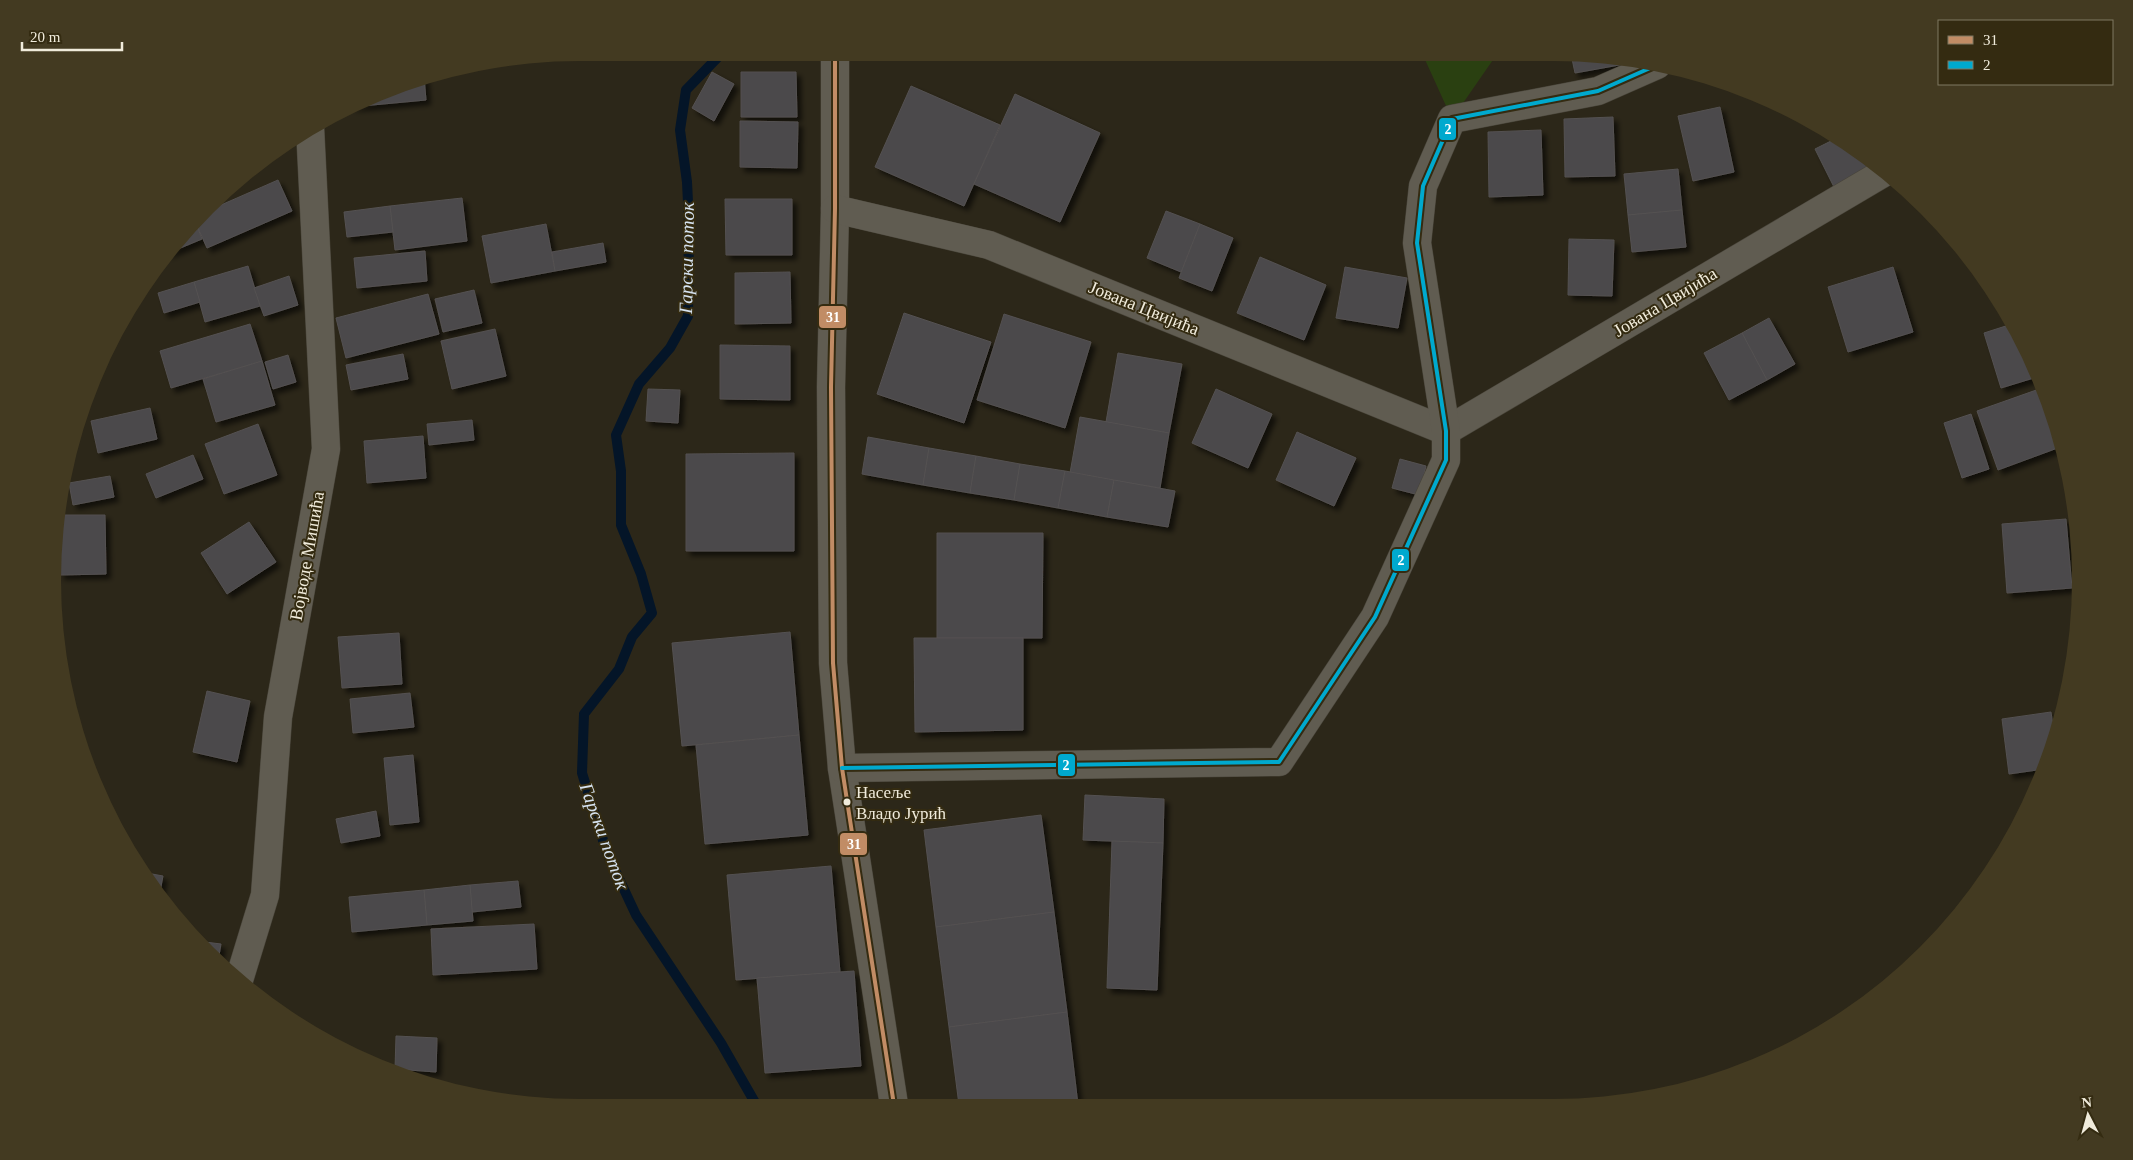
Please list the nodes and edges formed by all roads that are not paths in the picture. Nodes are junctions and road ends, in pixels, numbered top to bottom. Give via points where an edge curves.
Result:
1 (835, 61) edge
2 (1647, 70) edge
3 (310, 138) edge
4 (1878, 176) edge
5 (836, 208) junction
6 (1446, 431) junction
7 (842, 768) junction
8 (241, 973) edge
9 (893, 1099) edge

1 - 5 street
2 - 6 street via 1598,91 1452,118 1423,186 1417,242
3 - 8 street, Војводе Мишића via 326,449 278,717 264,895
4 - 6 street, Јована Цвијића
5 - 6 street, Јована Цвијића via 989,245
5 - 7 street via 831,388 833,663
6 - 7 street via 1446,460 1375,617 1279,762
7 - 9 street

